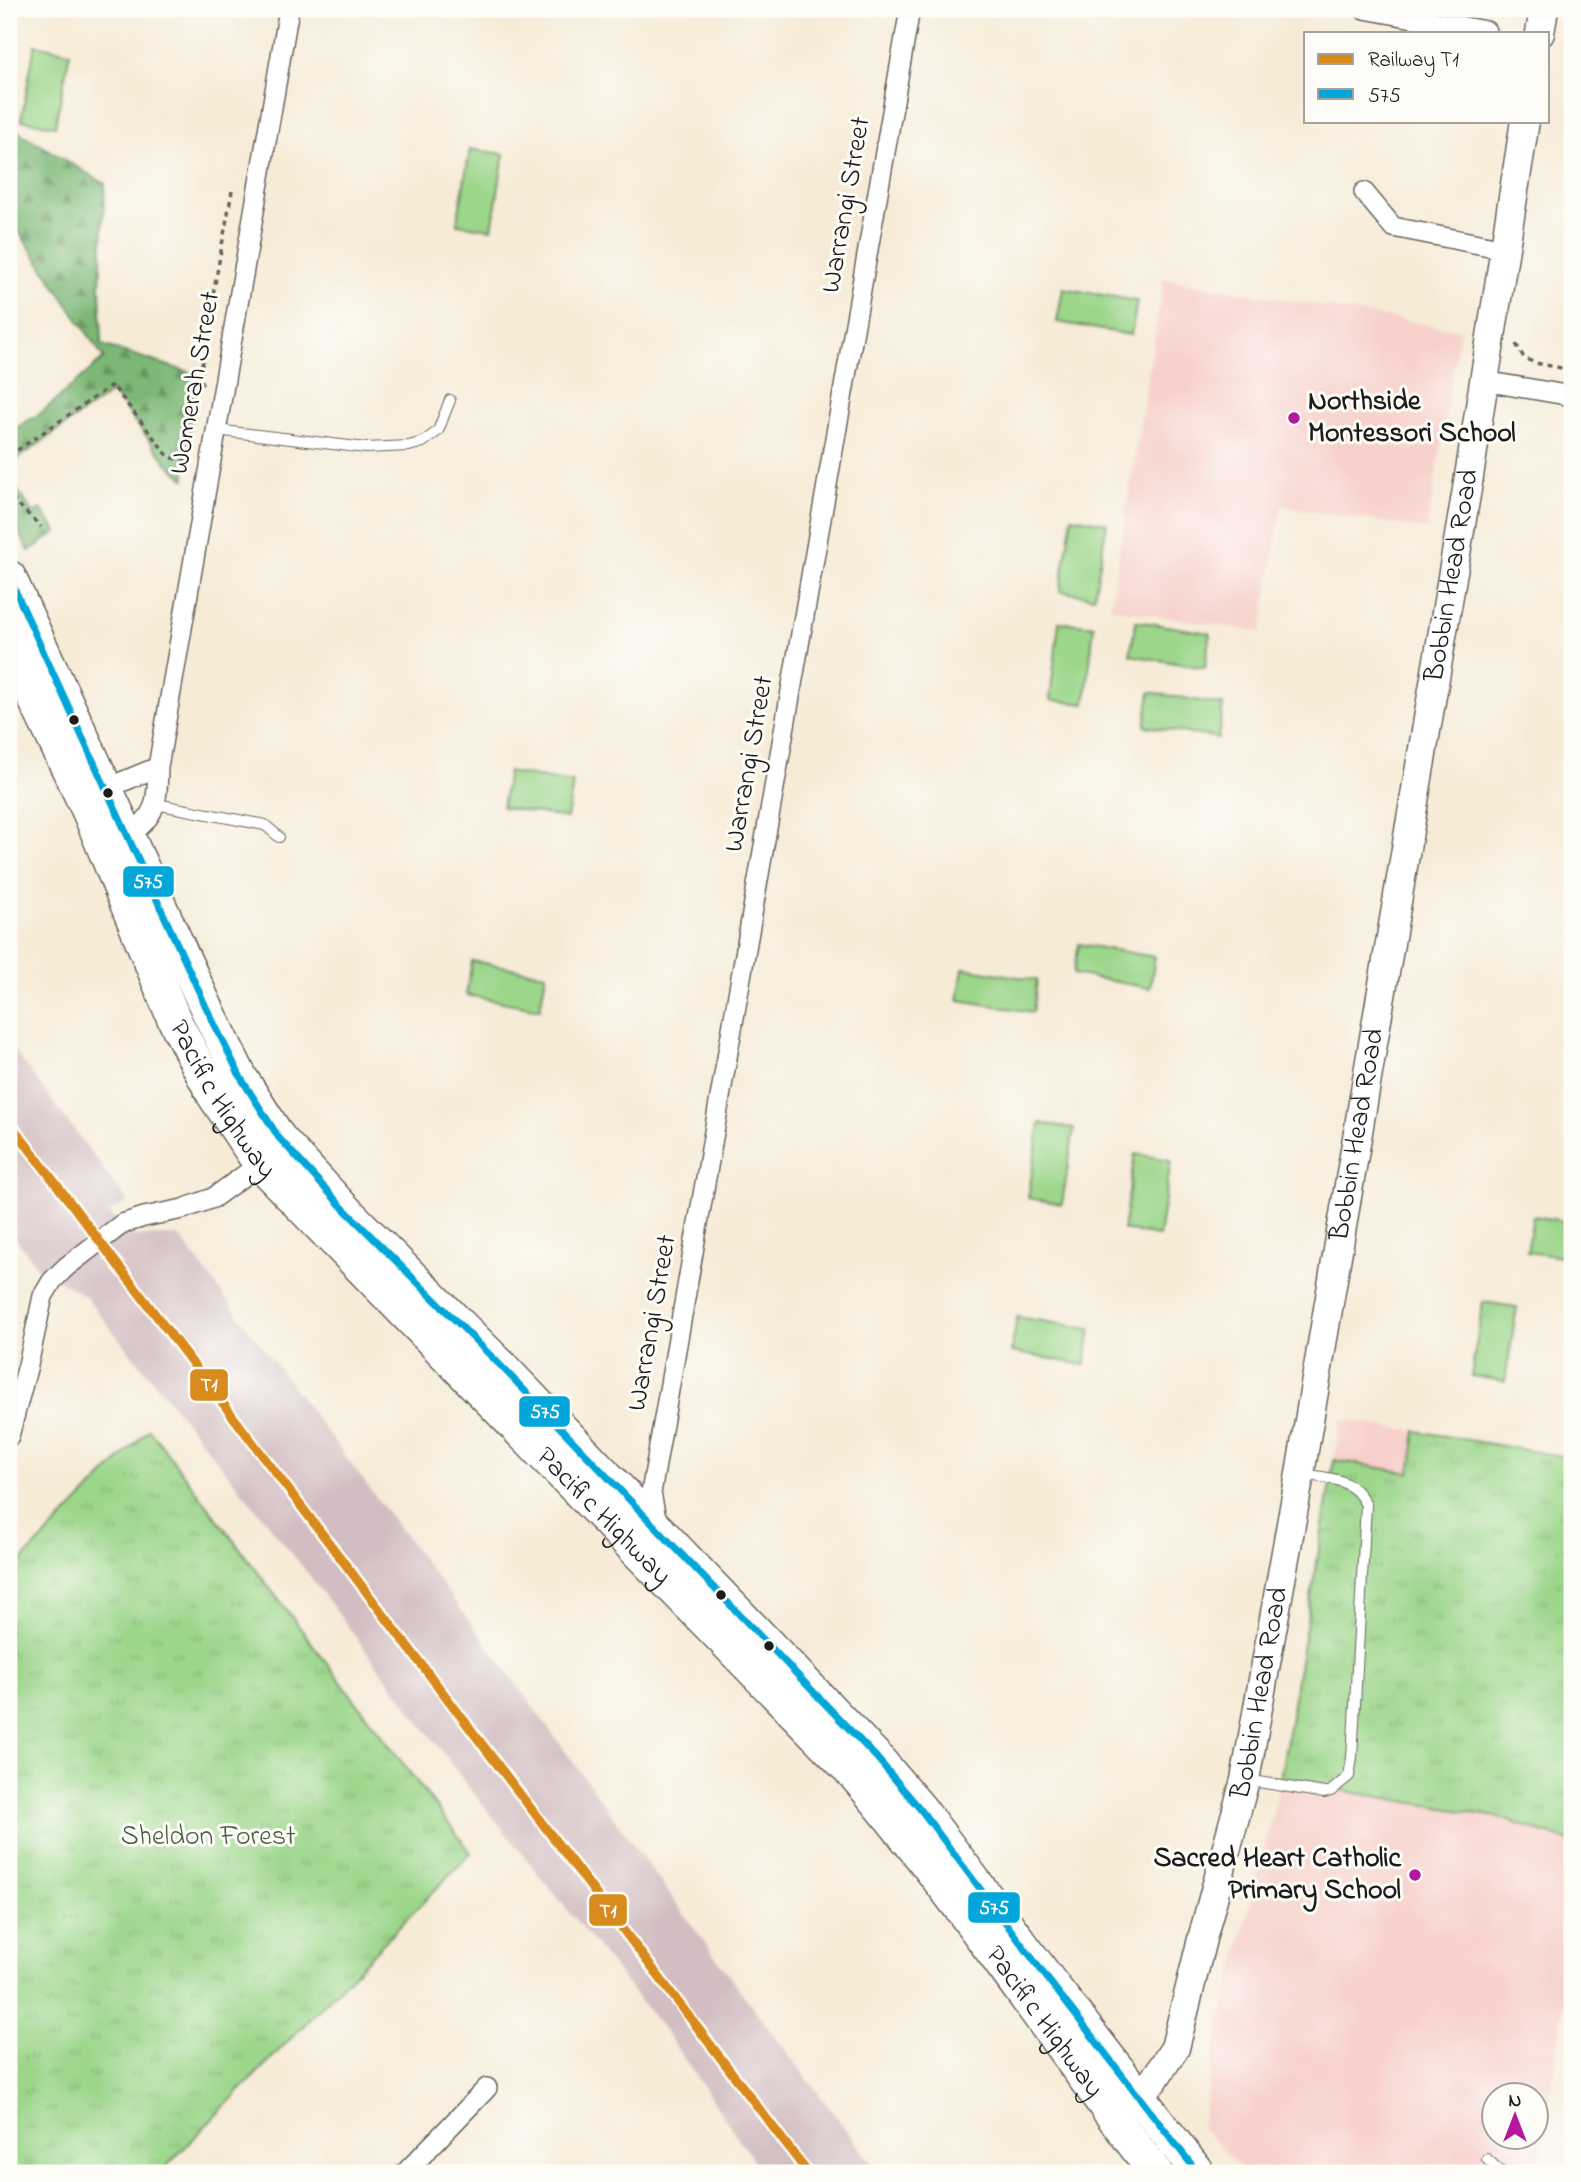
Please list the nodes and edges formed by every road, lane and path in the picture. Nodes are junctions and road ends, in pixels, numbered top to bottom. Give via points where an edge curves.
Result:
1 (289, 9) edge
2 (910, 9) edge
3 (1364, 9) edge
4 (1544, 9) edge
5 (1486, 31) dead end
6 (1540, 32) edge
7 (1525, 122) edge
8 (1364, 192) dead end
9 (1504, 248) junction
10 (1516, 344) dead end
11 (1572, 370) edge
12 (1484, 382) junction
13 (1572, 396) edge
14 (450, 400) dead end
15 (216, 430) junction
16 (9, 456) edge
17 (196, 463) dead end
18 (9, 488) edge
19 (41, 527) dead end
20 (9, 577) edge
21 (9, 646) edge
22 (158, 767) junction
23 (107, 788) junction
24 (156, 804) junction
25 (128, 836) junction
26 (279, 837) dead end
27 (260, 1164) junction
28 (9, 1436) edge
29 (1300, 1474) junction
30 (658, 1529) junction
31 (1245, 1780) junction
32 (486, 2088) dead end
33 (1123, 2105) junction
34 (1486, 2159) dead end
35 (405, 2173) edge
36 (1156, 2173) edge
37 (1198, 2173) edge
38 (1502, 2173) edge

1 - 15 street, Womerah Street
2 - 30 street, Warrangi Street via 651,1493
3 - 5 street
4 - 6 main road
7 - 9 main road, Bobbin Head Road
8 - 9 street via 1393,228
9 - 12 main road, Bobbin Head Road
10 - 11 path via 1524,358
12 - 13 street
12 - 29 main road, Bobbin Head Road
14 - 15 lane via 438,431 409,446 366,448
15 - 22 street, Womerah Street
16 - 17 path via 111,385 169,457
18 - 19 path via 14,500
20 - 23 highway, Pacific Highway
21 - 27 highway, Pacific Highway via 89,812 174,1019 213,1094
22 - 23 street
22 - 24 street, Womerah Street
23 - 25 highway, Pacific Highway
24 - 25 street via 144,824
24 - 26 lane via 265,825
25 - 30 highway, Pacific Highway via 229,1054 279,1138
27 - 28 street via 214,1198 122,1224 52,1281 43,1296
27 - 33 highway, Pacific Highway via 853,1773
29 - 31 main road, Bobbin Head Road
29 - 31 lane via 1342,1481 1361,1494 1366,1505 1349,1776 1324,1793
30 - 33 highway, Pacific Highway via 922,1810
31 - 33 main road, Bobbin Head Road via 1175,2048 1159,2074
32 - 35 street
33 - 36 highway, Pacific Highway
33 - 37 highway, Pacific Highway
34 - 38 lane

